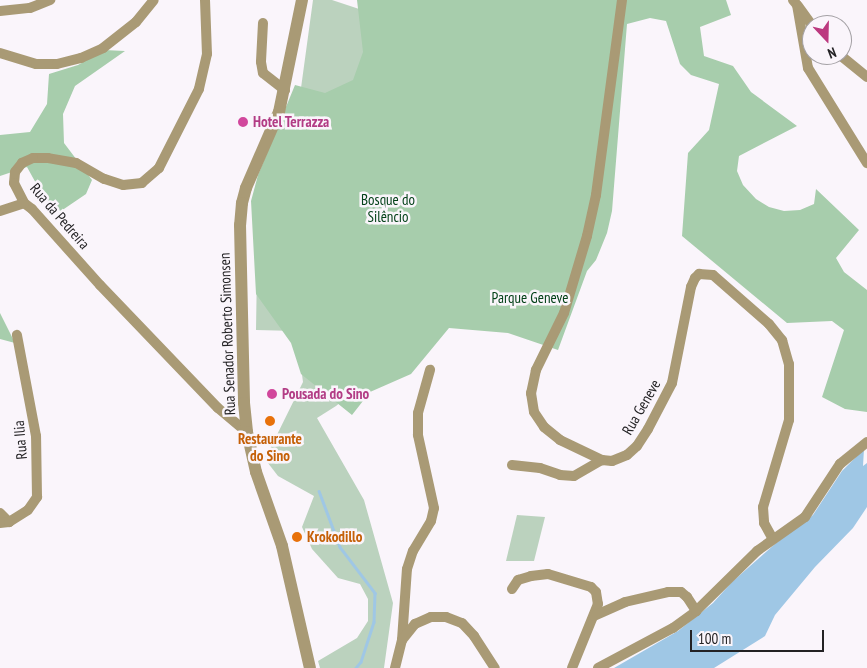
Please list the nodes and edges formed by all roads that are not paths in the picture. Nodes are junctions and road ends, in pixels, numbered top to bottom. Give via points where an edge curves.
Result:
1 (50, 0) edge
2 (154, 0) edge
3 (206, 0) edge
4 (302, 0) edge
5 (622, 0) edge
6 (795, 3) edge
7 (0, 10) edge
8 (804, 15) edge
9 (264, 23) dead end
10 (0, 53) edge
11 (852, 64) edge
12 (867, 76) edge
13 (285, 90) junction
14 (867, 163) edge
15 (24, 203) junction
16 (0, 211) edge
17 (17, 335) dead end
18 (430, 370) dead end
19 (246, 432) junction
20 (867, 442) edge
21 (602, 460) junction
22 (512, 465) dead end
23 (0, 513) edge
24 (4, 522) edge
25 (773, 539) junction
26 (512, 589) dead end
27 (696, 612) junction
28 (594, 616) junction
29 (402, 640) junction
30 (310, 668) edge
31 (395, 668) edge
32 (495, 668) edge
33 (572, 668) edge
34 (598, 668) edge

1 - 7 street via 30,8
2 - 10 street via 136,22 116,38 81,58 57,64 36,64
3 - 15 street, Rua da Pedreira via 207,54 199,89 159,168 142,183 123,185 104,179 76,163 33,158 15,172 14,183
4 - 13 street, Rua Senador Roberto Simonsen
5 - 21 street via 596,195 587,236 564,313 536,370 531,393 534,412 544,427 560,440
6 - 8 street
6 - 14 street via 808,68
9 - 13 street via 263,73
11 - 12 street
13 - 19 street, Rua Senador Roberto Simonsen via 242,203
15 - 16 street
15 - 19 street, Rua da Pedreira via 198,388
17 - 24 street, Rua Ilia via 36,436 37,496 28,510
18 - 29 street via 418,413 418,435 434,508 431,521 413,551 407,569
19 - 30 street, Rua Senador Roberto Simonsen via 256,472 282,546
20 - 25 street via 840,464 806,517
21 - 22 street via 574,476
21 - 25 street, Rua Geneve via 612,461 627,455 648,429 672,384 691,287 699,274 713,275 769,324 782,340 789,364 789,420 763,507 764,523
23 - 24 street
25 - 27 street
26 - 28 street via 518,580 548,574 580,583 596,592 598,604
27 - 28 street via 688,597 681,592 668,592 625,602
27 - 34 street
28 - 33 street
29 - 31 street
29 - 32 street via 415,624 431,617 446,616 462,623

